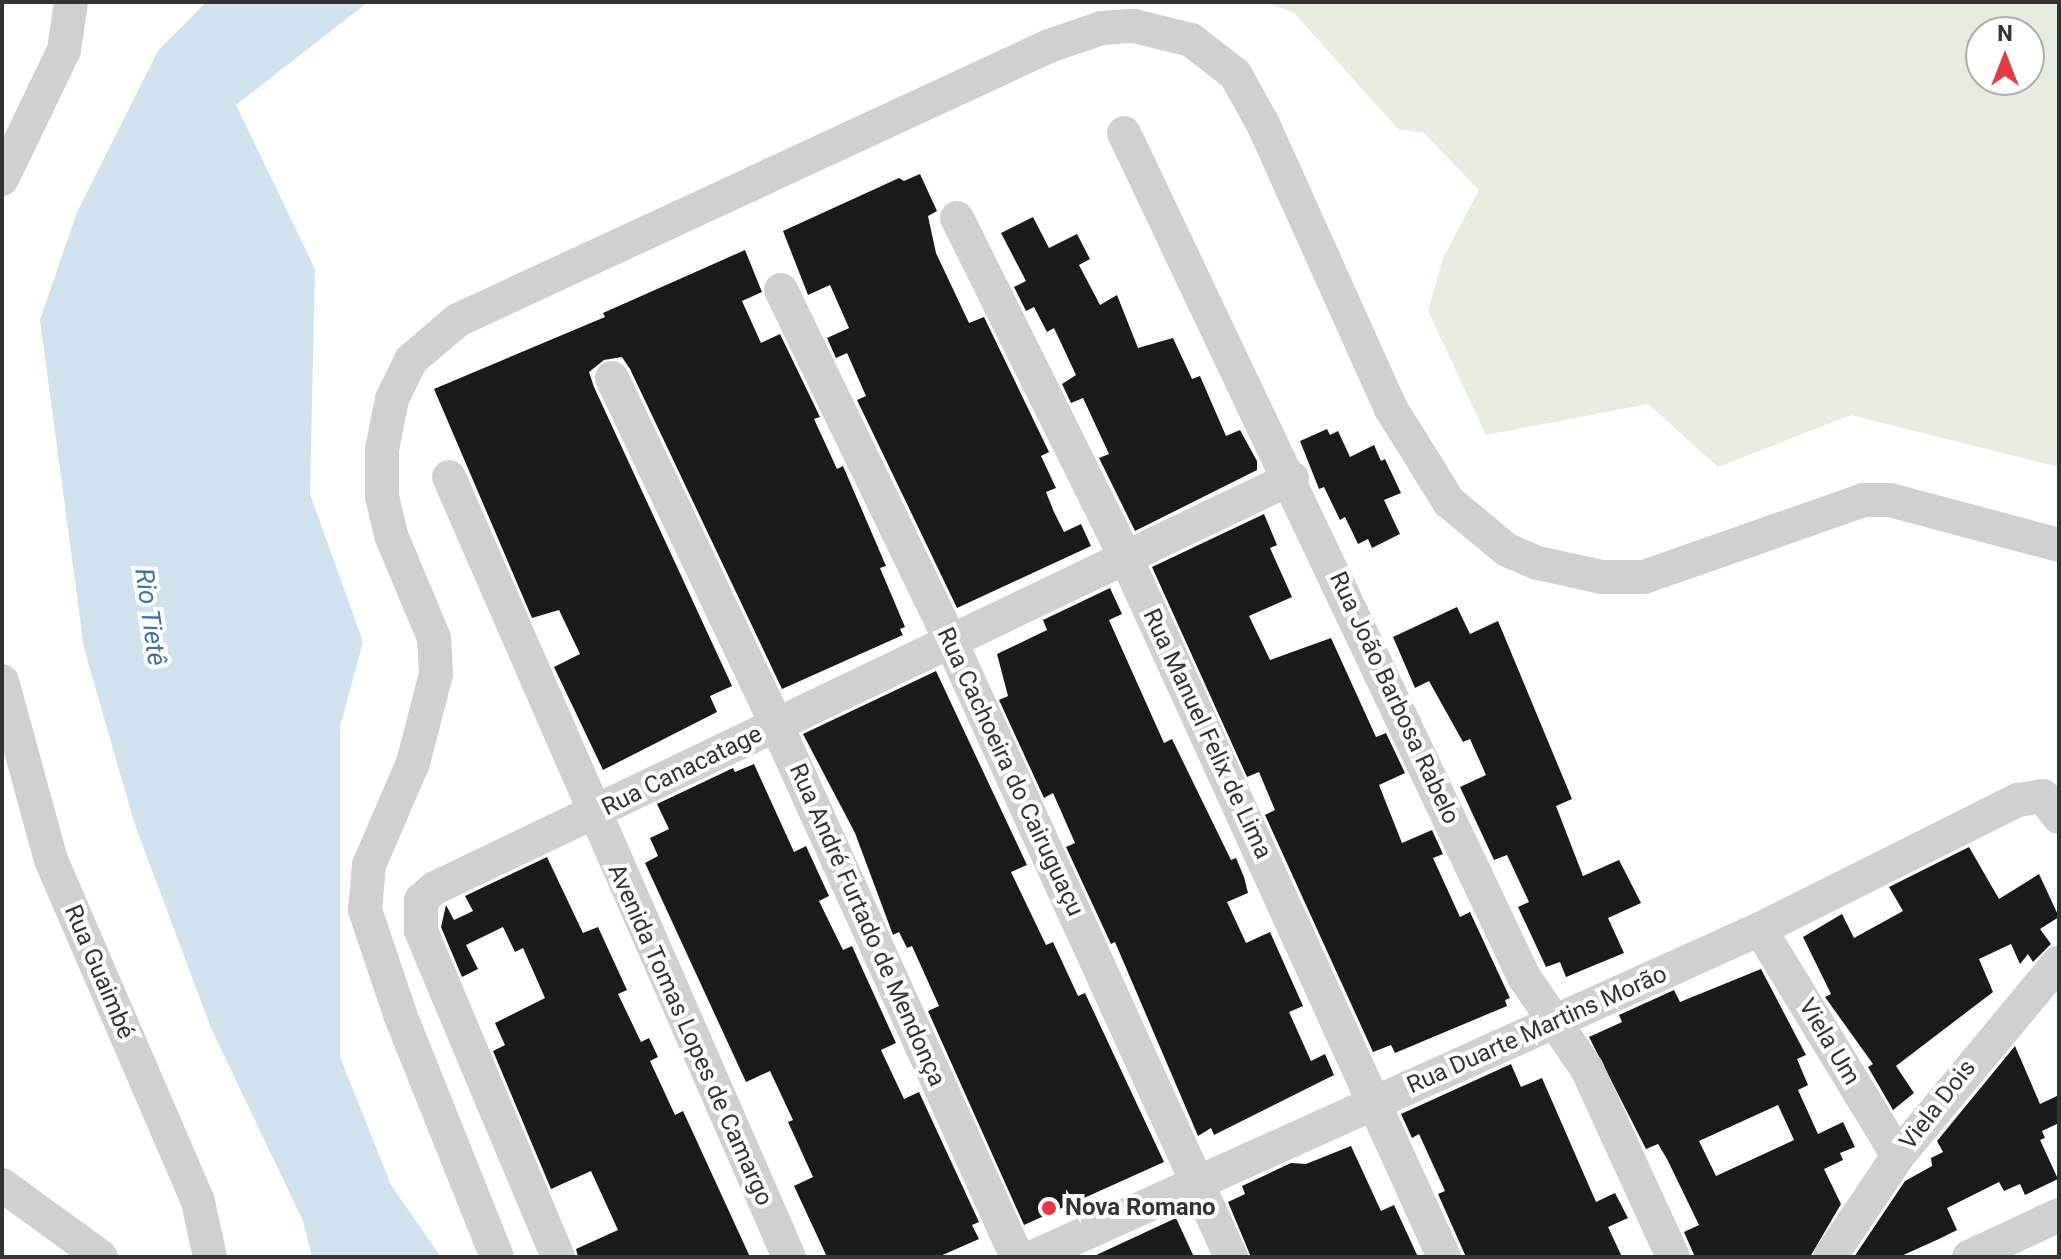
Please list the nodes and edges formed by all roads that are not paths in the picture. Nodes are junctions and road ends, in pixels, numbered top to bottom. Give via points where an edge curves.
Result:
1 (71, 2) edge
2 (1124, 133) dead end
3 (2, 179) edge
4 (957, 218) dead end
5 (781, 290) dead end
6 (612, 378) dead end
7 (449, 477) dead end
8 (1292, 478) junction
9 (2059, 545) edge
10 (1126, 558) junction
11 (952, 644) junction
12 (2, 681) edge
13 (777, 726) junction
14 (2048, 806) edge
15 (592, 814) junction
16 (1760, 929) junction
17 (2059, 962) edge
18 (1555, 1023) junction
19 (1374, 1103) junction
20 (1898, 1156) junction
21 (1197, 1182) junction
22 (2, 1185) edge
23 (2059, 1215) edge
24 (101, 1257) edge
25 (210, 1257) edge
26 (497, 1257) edge
27 (558, 1257) edge
28 (789, 1257) edge
29 (1017, 1257) edge
30 (1033, 1257) edge
31 (1231, 1257) edge
32 (1444, 1257) edge
33 (1673, 1257) edge
34 (1830, 1257) edge
35 (1969, 1257) edge

1 - 3 street via 64,50
2 - 8 street, Rua João Barbosa Rabelo
4 - 10 street, Rua Manuel Felix de Lima
5 - 11 street, Rua Cachoeira do Cairuguaçu
6 - 13 street, Rua André Furtado de Mendonça
7 - 15 street, Avenida Tomas Lopes de Camargo
8 - 10 street, Rua Canacatage
8 - 18 street, Rua João Barbosa Rabelo via 1524,977
9 - 26 street via 1890,500 1864,500 1644,577 1602,577 1538,563 1507,550 1449,502 1390,407 1275,150 1235,74 1191,40 1134,26 1102,28 1020,59 458,320 411,360 392,399 382,450 382,497 391,535 434,638 436,674 413,763 369,865 365,910 400,1014
10 - 11 street, Rua Canacatage
10 - 19 street, Rua Manuel Felix de Lima
11 - 13 street, Rua Canacatage
11 - 21 street, Rua Cachoeira do Cairuguaçu
12 - 25 street, Rua Guaimbé via 51,860 198,1202
13 - 15 street, Rua Canacatage
13 - 29 street, Rua André Furtado de Mendonça
14 - 16 street, Rua Duarte Martins Morão
15 - 27 street, Rua Canacatage via 435,888 420,908 421,931
15 - 28 street, Avenida Tomas Lopes de Camargo
16 - 18 street, Rua Duarte Martins Morão
16 - 20 street, Viela Um
17 - 20 street, Viela Dois
18 - 19 street, Rua Duarte Martins Morão
18 - 33 street, Rua João Barbosa Rabelo via 1587,1069
19 - 21 street, Rua Duarte Martins Morão
19 - 32 street, Rua Manuel Felix de Lima
20 - 34 street, Viela Dois
21 - 30 street, Rua Duarte Martins Morão
21 - 31 street, Rua Cachoeira do Cairuguaçu
22 - 24 street
23 - 35 street

